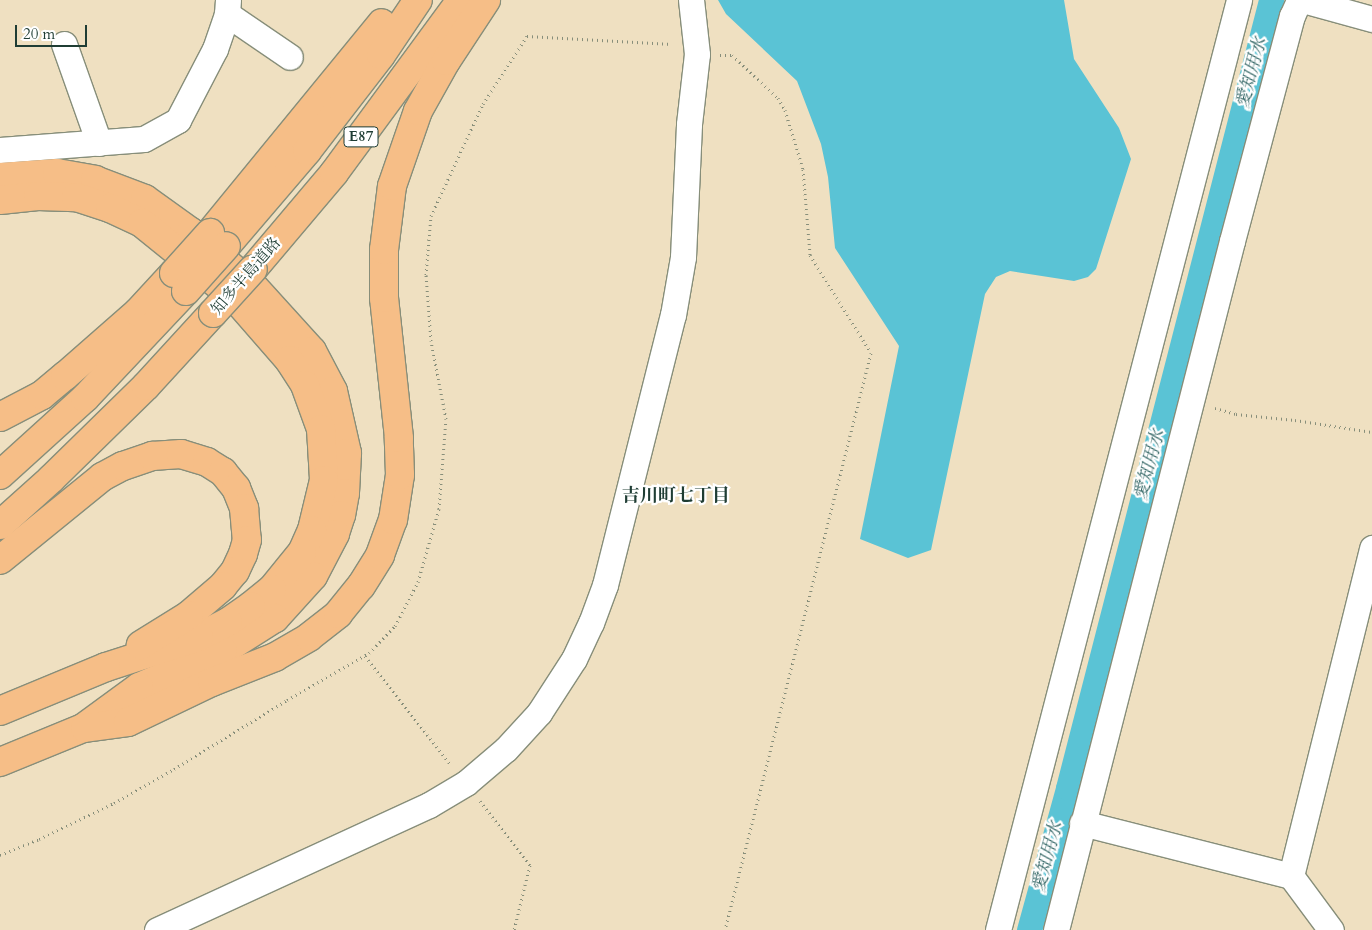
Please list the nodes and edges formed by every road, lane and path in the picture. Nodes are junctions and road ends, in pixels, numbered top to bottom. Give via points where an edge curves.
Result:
1 (401, 0) edge
2 (418, 0) edge
3 (461, 0) edge
4 (486, 0) edge
5 (691, 0) edge
6 (1239, 0) edge
7 (1299, 0) edge
8 (1303, 0) edge
9 (228, 7) edge
10 (1372, 19) edge
11 (64, 44) dead end
12 (697, 54) junction
13 (290, 57) dead end
14 (99, 144) junction
15 (0, 150) edge
16 (0, 177) edge
17 (0, 200) edge
18 (218, 240) junction
19 (180, 282) junction
20 (1191, 400) junction
21 (0, 416) edge
22 (1372, 432) edge
23 (0, 475) edge
24 (0, 526) edge
25 (1372, 548) edge
26 (0, 560) edge
27 (106, 667) junction
28 (0, 711) edge
29 (83, 728) junction
30 (0, 762) edge
31 (1082, 823) junction
32 (1291, 876) junction
33 (157, 930) edge
34 (725, 930) edge
35 (998, 930) edge
36 (1056, 930) edge
37 (1331, 930) edge

1 - 18 highway
2 - 18 highway, E87 via 307,151
3 - 24 highway, 知多半島道路 / E87, bridge via 334,173 252,269 139,392
4 - 29 highway via 418,111 392,186 384,250 384,298 400,475 393,520 380,555 362,586 338,614 309,638 276,657 212,682 128,722
5 - 12 street
6 - 35 street
7 - 20 street via 1292,16
8 - 10 street
9 - 13 street
9 - 14 street via 215,49 178,120 144,139
11 - 14 street
12 - 33 street via 689,124 683,257 673,316 605,585 591,623 555,692 506,749 466,783 429,805
12 - 34 path via 732,55 778,98 785,110 803,169 810,255 871,353
14 - 15 street
16 - 29 highway via 56,173 95,180 144,198 191,232 252,285 312,351 333,391 347,453 345,493 335,534 313,576 298,596 275,618 252,633 215,655 139,687
17 - 27 highway via 76,197 142,223 236,299 263,327 290,360 305,385 321,429 324,480 312,530 302,552 272,589 228,622 199,637
18 - 19 highway, E87, bridge
19 - 21 highway via 138,312 42,395
19 - 23 highway, E87 via 85,398
20 - 22 path via 1236,414
20 - 31 street
25 - 32 street
26 - 27 highway via 102,477 123,466 152,456 181,454 207,462 223,472 236,488 247,526 243,554 235,571 223,586 189,615
27 - 28 highway
29 - 30 highway
31 - 32 street
31 - 36 street
32 - 37 street

